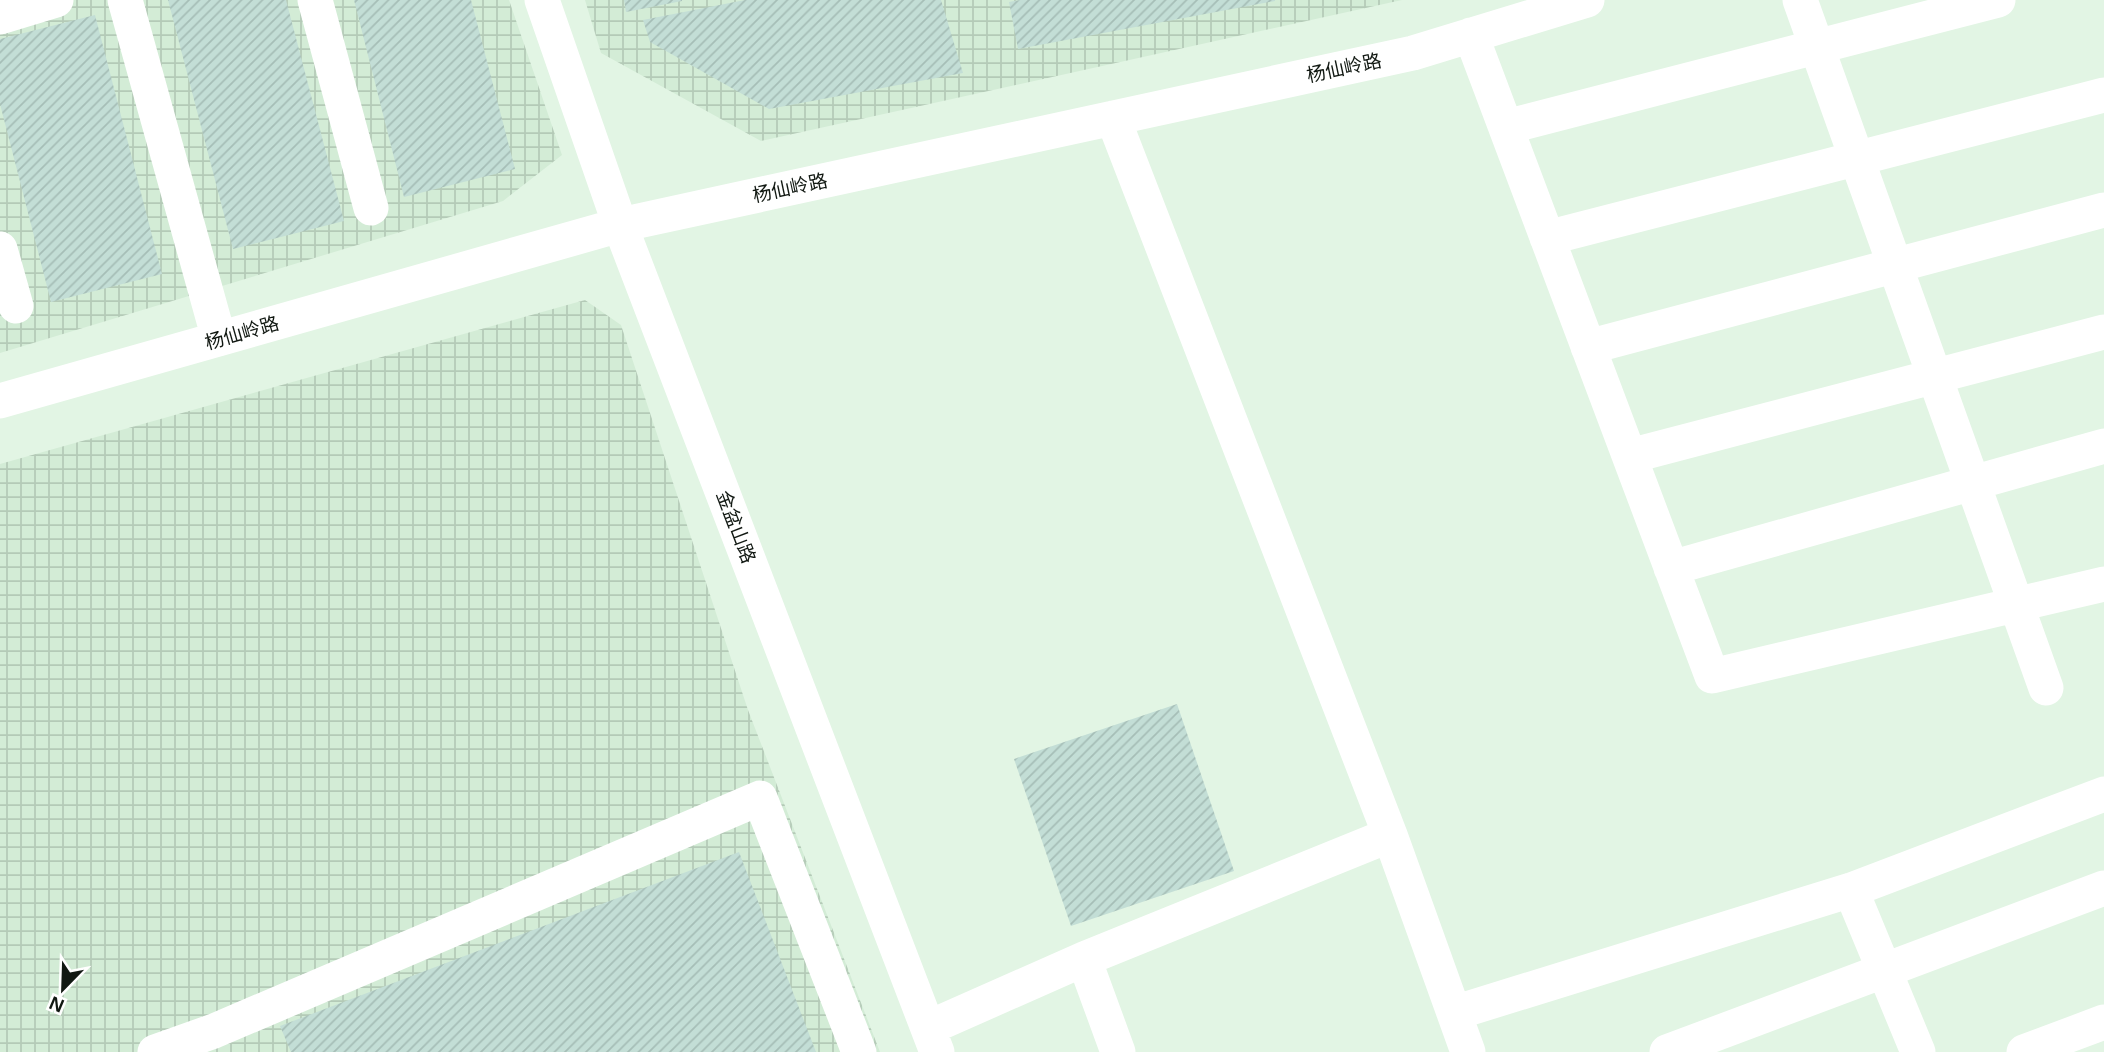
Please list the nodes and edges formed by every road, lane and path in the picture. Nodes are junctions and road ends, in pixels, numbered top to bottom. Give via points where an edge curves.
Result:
1 (56, 0) edge
2 (125, 0) edge
3 (315, 0) edge
4 (542, 0) edge
5 (1587, 0) edge
6 (1800, 0) edge
7 (1998, 0) edge
8 (0, 17) edge
9 (1471, 35) junction
10 (1817, 47) junction
11 (2104, 95) edge
12 (1113, 118) junction
13 (1506, 127) junction
14 (1857, 159) junction
15 (371, 208) dead end
16 (2104, 211) edge
17 (620, 225) junction
18 (1547, 238) junction
19 (0, 249) edge
20 (1895, 265) junction
21 (16, 306) dead end
22 (2104, 332) edge
23 (219, 339) junction
24 (1588, 347) junction
25 (1935, 376) junction
26 (0, 401) edge
27 (2104, 446) edge
28 (1630, 456) junction
29 (1973, 483) junction
30 (1671, 568) junction
31 (2104, 584) edge
32 (2017, 604) junction
33 (2046, 688) dead end
34 (2104, 794) edge
35 (1390, 835) junction
36 (2104, 888) edge
37 (1851, 890) junction
38 (1084, 959) junction
39 (1885, 971) junction
40 (1454, 1013) junction
41 (2104, 1022) edge
42 (933, 1040) edge
43 (218, 1042) edge
44 (155, 1052) edge
45 (859, 1052) edge
46 (1118, 1052) edge
47 (1468, 1052) edge
48 (1667, 1052) edge
49 (1918, 1052) edge
50 (2024, 1052) edge

1 - 8 street
2 - 23 street
3 - 15 street
4 - 17 street, 金盆山路
5 - 9 street, 杨仙岭路
6 - 10 street
7 - 10 street
9 - 12 street, 杨仙岭路 via 1413,53
9 - 13 street
10 - 13 street
10 - 14 street
11 - 14 street
12 - 17 street, 杨仙岭路
12 - 35 street
13 - 18 street
14 - 18 street
14 - 20 street
16 - 20 street
17 - 23 street, 杨仙岭路
17 - 42 street, 金盆山路
18 - 24 street
19 - 21 street
20 - 24 street
20 - 25 street
22 - 25 street
23 - 26 street, 杨仙岭路
24 - 28 street
25 - 28 street
25 - 29 street
27 - 29 street
28 - 30 street
29 - 30 street
29 - 32 street
30 - 32 street via 1712,676
31 - 32 street
32 - 33 street
34 - 37 street
35 - 38 street
35 - 40 street
36 - 39 street
37 - 39 street
37 - 40 street
38 - 42 street
38 - 46 street
39 - 48 street
39 - 49 street
40 - 47 street
41 - 50 street
43 - 44 street
43 - 45 street via 760,798

